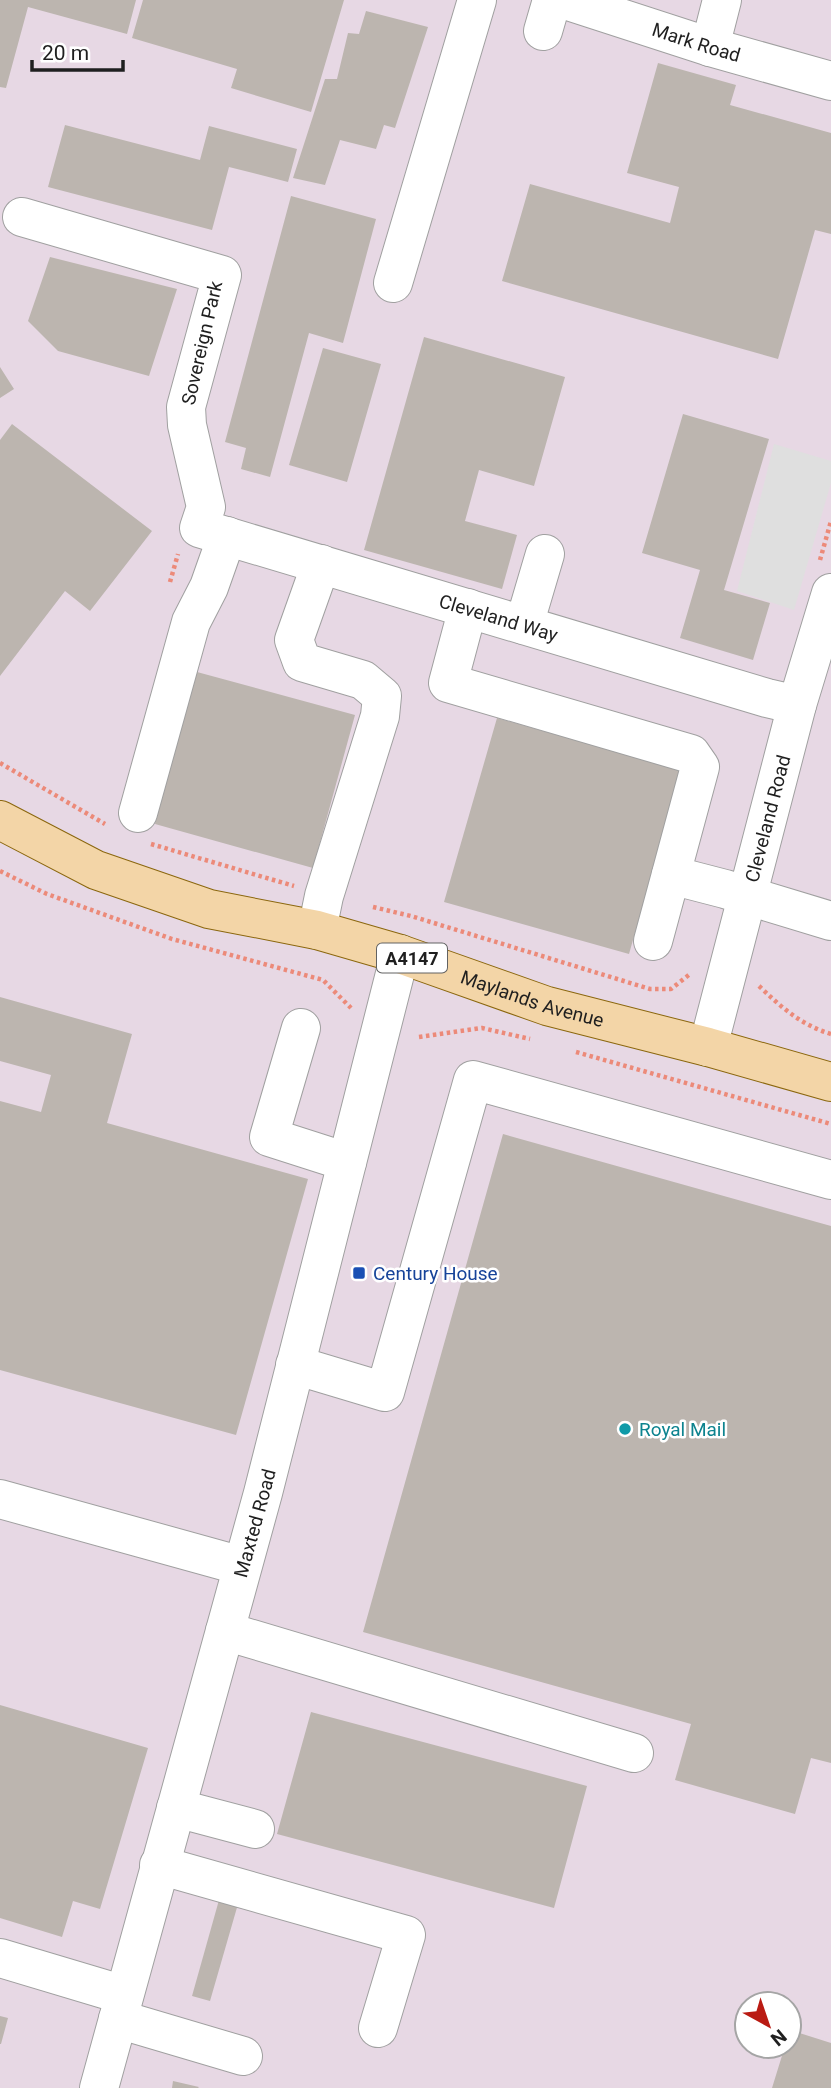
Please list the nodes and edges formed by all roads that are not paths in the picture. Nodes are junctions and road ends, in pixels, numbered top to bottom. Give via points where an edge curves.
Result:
1 (477, 0) edge
2 (565, 0) edge
3 (722, 0) edge
4 (710, 47) junction
5 (831, 81) edge
6 (22, 217) dead end
7 (393, 282) dead end
8 (213, 532) junction
9 (545, 554) dead end
10 (321, 564) junction
11 (825, 591) edge
12 (468, 608) junction
13 (524, 625) junction
14 (797, 705) junction
15 (0, 820) edge
16 (130, 827) road end
17 (671, 875) junction
18 (746, 895) junction
19 (321, 913) junction
20 (831, 921) edge
21 (653, 941) dead end
22 (400, 954) junction
23 (301, 1028) dead end
24 (708, 1047) junction
25 (831, 1082) edge
26 (347, 1162) junction
27 (831, 1180) edge
28 (295, 1365) junction
29 (0, 1499) edge
30 (242, 1566) junction
31 (225, 1631) junction
32 (634, 1753) dead end
33 (176, 1808) junction
34 (255, 1829) dead end
35 (159, 1865) junction
36 (0, 1958) edge
37 (121, 2007) junction
38 (378, 2028) dead end
39 (243, 2056) dead end
40 (99, 2088) edge

1 - 7 street
2 - 4 street, Mark Road
3 - 4 street
4 - 5 street, Mark Road
6 - 8 street, Sovereign Park via 222,275 186,407
8 - 10 street, Cleveland Way
8 - 16 street via 209,587 191,622
9 - 13 street
10 - 12 street, Cleveland Way
10 - 19 street via 294,640 302,662 363,680 382,696
11 - 14 street, Cleveland Road
12 - 13 street, Cleveland Way
12 - 17 street via 448,683 691,754 700,767
13 - 14 street, Cleveland Way
14 - 18 street, Cleveland Road
15 - 19 main road, Maylands Avenue / A4147 via 115,878 209,909
17 - 18 street
17 - 21 street
18 - 20 street
18 - 24 street, Cleveland Road
19 - 22 main road, Maylands Avenue / A4147
22 - 24 main road, Maylands Avenue / A4147 via 547,1006
22 - 26 street, Maxted Road
23 - 26 street via 269,1137
24 - 25 main road, Maylands Avenue / A4147
26 - 28 street, Maxted Road
27 - 28 street via 473,1080 385,1392
28 - 30 street, Maxted Road
29 - 30 street
30 - 31 street, Maxted Road
31 - 32 street
31 - 33 street, Maxted Road
33 - 34 street
33 - 35 street, Maxted Road
35 - 37 street, Maxted Road
35 - 38 street via 406,1935
36 - 37 street
37 - 39 street
37 - 40 street, Maxted Road

